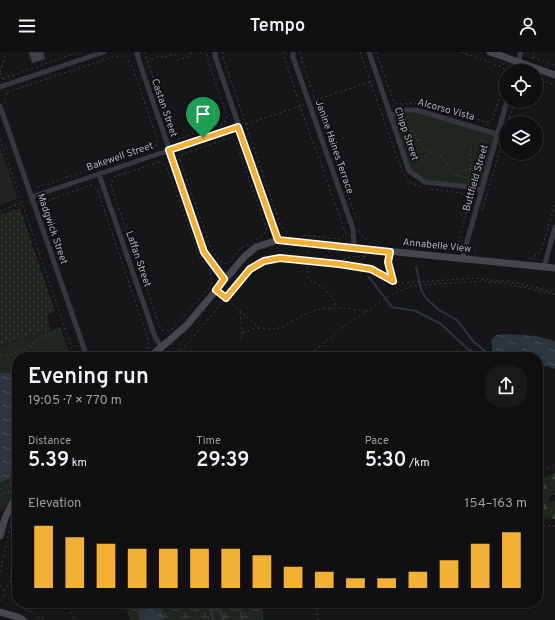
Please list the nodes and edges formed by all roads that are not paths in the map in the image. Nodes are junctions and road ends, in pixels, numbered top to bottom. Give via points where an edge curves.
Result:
1 (104, 52) edge
2 (137, 52) edge
3 (215, 52) edge
4 (292, 52) edge
5 (369, 52) edge
6 (490, 52) edge
7 (521, 52) edge
8 (518, 62) junction
9 (555, 75) edge
10 (0, 87) edge
11 (0, 106) edge
12 (505, 108) edge
13 (390, 116) junction
14 (238, 127) junction
15 (497, 134) junction
16 (169, 150) junction
17 (99, 174) junction
18 (481, 190) junction
19 (31, 197) junction
20 (555, 227) edge
21 (278, 240) junction
22 (354, 248) junction
23 (462, 259) junction
24 (544, 267) junction
25 (555, 268) edge
26 (224, 279) junction
27 (162, 348) junction
28 (85, 352) edge
29 (157, 352) edge
30 (12, 498) edge
31 (2, 518) edge
32 (0, 536) edge
33 (0, 612) edge
34 (23, 620) edge

1 - 10 street
2 - 16 street, Castan Street
3 - 14 street
4 - 22 street, Janine Haines Terrace via 354,229
5 - 13 street, Chipp Street
6 - 8 street
7 - 8 street
8 - 9 street
11 - 19 street, Madgwick Street
12 - 15 street, Buttfield Street
13 - 15 street, Alcorso Vista via 405,110 416,110
13 - 18 street, Chipp Street via 409,171 424,182 470,186
14 - 16 street, Bakewell Street
14 - 21 street
15 - 18 street, Buttfield Street
16 - 17 street, Bakewell Street
16 - 26 street, Castan Street via 204,252
17 - 19 street, Bakewell Street
17 - 27 street, Laffan Street
18 - 23 street, Buttfield Street
19 - 28 street, Madgwick Street
20 - 24 street
21 - 22 street, Annabelle View
21 - 26 street, Annabelle View via 256,247
22 - 23 street, Annabelle View
23 - 24 street, Annabelle View
24 - 25 street, Annabelle View
26 - 27 street, Annabelle View via 212,289 186,326
27 - 29 street, Annabelle View
30 - 31 street
31 - 32 street
33 - 34 street

